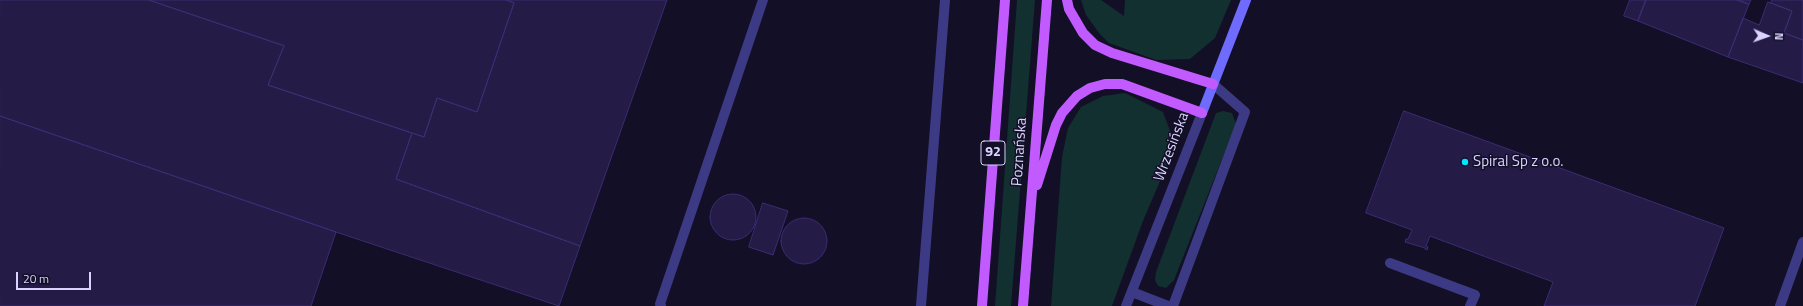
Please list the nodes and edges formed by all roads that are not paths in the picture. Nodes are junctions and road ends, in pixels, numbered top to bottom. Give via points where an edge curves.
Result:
1 (763, 0) edge
2 (945, 0) edge
3 (1005, 0) edge
4 (1047, 0) edge
5 (1067, 0) edge
6 (1246, 0) edge
7 (1213, 84) junction
8 (1202, 113) junction
9 (1032, 200) junction
10 (1803, 242) edge
11 (1390, 263) dead end
12 (1132, 292) junction
13 (661, 306) edge
14 (921, 306) edge
15 (982, 306) edge
16 (1024, 306) edge
17 (1126, 306) edge
18 (1168, 306) edge
19 (1173, 306) edge
20 (1470, 306) edge
21 (1780, 306) edge

1 - 13 street
2 - 14 street
3 - 15 main road, Poznańska / 92
4 - 9 main road, Poznańska
5 - 7 main road via 1069,9 1095,45 1112,53
6 - 7 street, Wrzesińska
7 - 8 street, Wrzesińska
7 - 19 street via 1245,112
8 - 9 main road via 1122,84 1105,84 1090,88 1077,96 1062,113
8 - 12 street, Wrzesińska
9 - 16 main road, Poznańska
10 - 21 street
11 - 20 street via 1474,295
12 - 17 street, Wrzesińska
12 - 18 street

